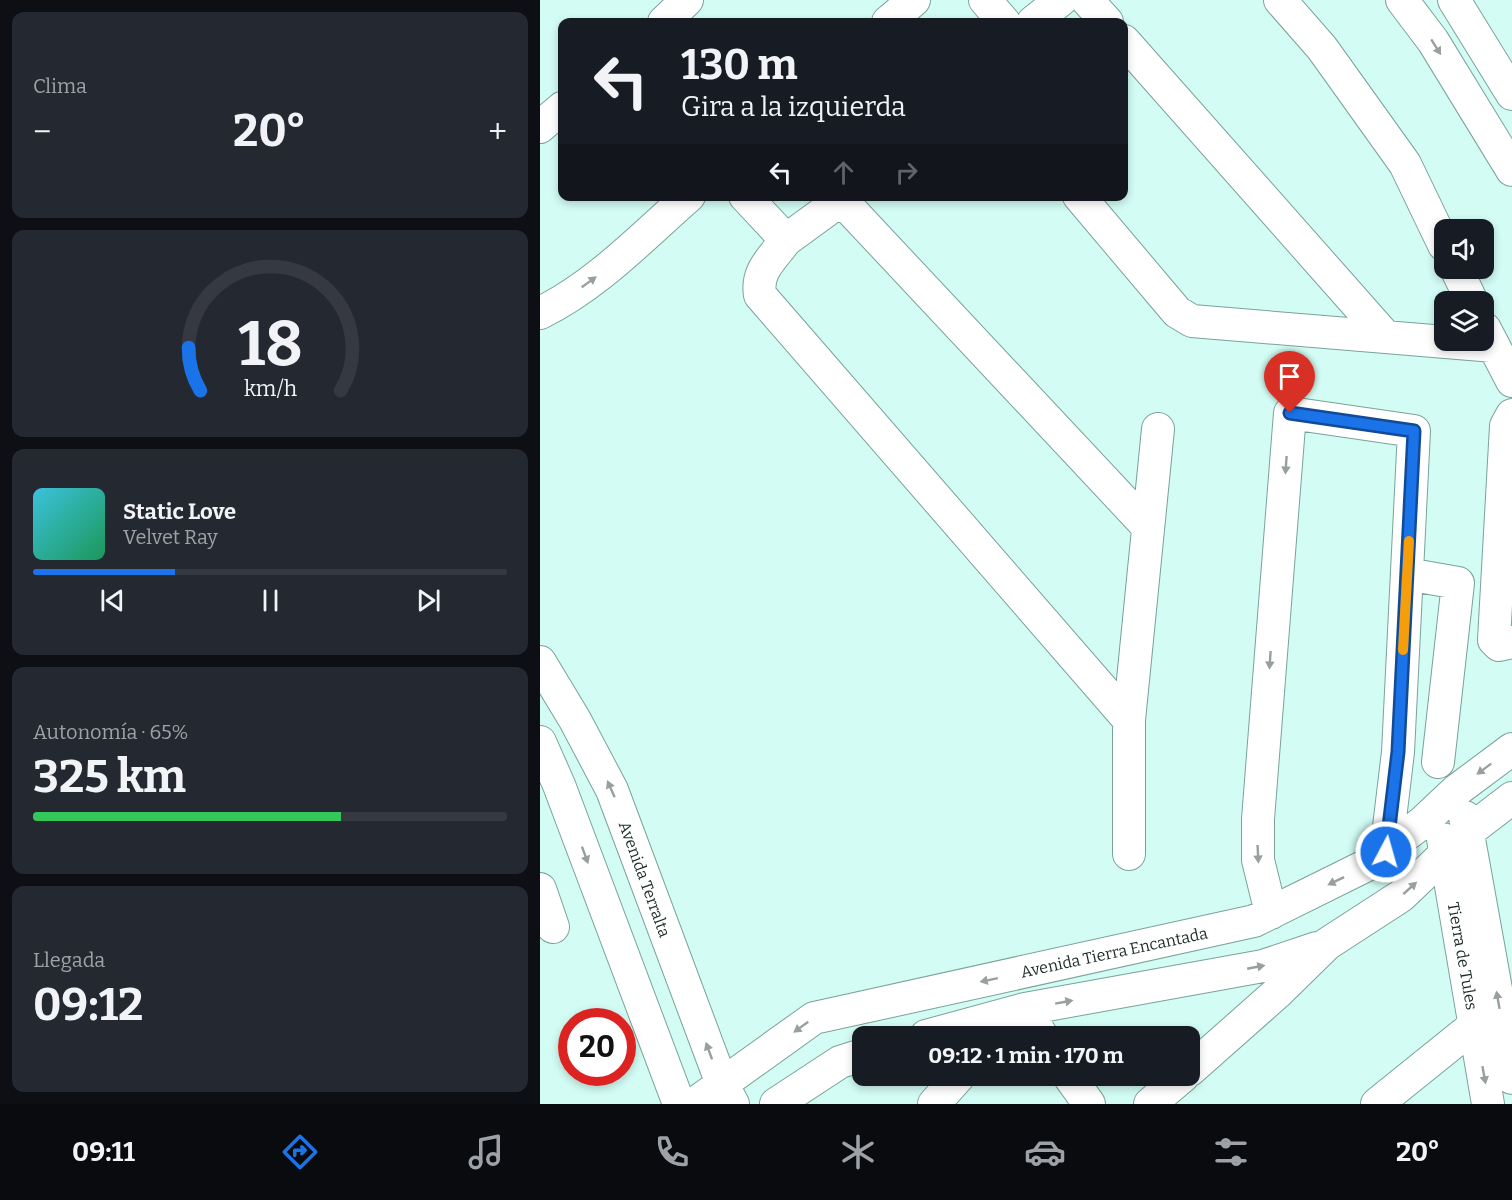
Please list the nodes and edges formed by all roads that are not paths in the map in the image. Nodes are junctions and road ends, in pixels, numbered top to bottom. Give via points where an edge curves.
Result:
1 (687, 0) edge
2 (914, 0) edge
3 (985, 0) edge
4 (1061, 0) edge
5 (1087, 0) edge
6 (1280, 0) edge
7 (1402, 0) edge
8 (1454, 0) edge
9 (668, 18) edge
10 (893, 18) edge
11 (1001, 18) edge
12 (1038, 18) edge
13 (1103, 18) edge
14 (1128, 46) edge
15 (1512, 94) edge
16 (558, 111) edge
17 (540, 127) edge
18 (1512, 170) edge
19 (683, 201) edge
20 (750, 201) edge
21 (1083, 201) edge
22 (1434, 223) edge
23 (786, 240) junction
24 (540, 313) edge
25 (1386, 337) junction
26 (1434, 337) edge
27 (1494, 346) edge
28 (1512, 381) edge
29 (1512, 415) edge
30 (1158, 429) dead end
31 (1148, 527) junction
32 (1407, 574) junction
33 (1512, 642) edge
34 (540, 662) edge
35 (1129, 720) junction
36 (540, 742) edge
37 (1512, 749) edge
38 (1438, 762) dead end
39 (1512, 798) edge
40 (1445, 800) junction
41 (1458, 842) junction
42 (1386, 852) junction
43 (1129, 854) dead end
44 (540, 889) edge
45 (1271, 913) junction
46 (553, 927) dead end
47 (1327, 944) junction
48 (1003, 1020) edge
49 (1475, 1025) junction
50 (974, 1026) edge
51 (1018, 1026) edge
52 (852, 1058) edge
53 (1200, 1061) edge
54 (1512, 1078) edge
55 (950, 1086) edge
56 (1076, 1086) edge
57 (1171, 1086) edge
58 (727, 1094) edge
59 (679, 1104) edge
60 (694, 1104) edge
61 (777, 1104) edge
62 (934, 1104) edge
63 (1089, 1104) edge
64 (1150, 1104) edge
65 (1377, 1104) edge
66 (1488, 1104) edge

1 - 9 street
2 - 10 street
3 - 11 street
4 - 12 street
5 - 13 street
6 - 22 street via 1322,48 1405,164
7 -> 18 street via 1433,41
8 - 15 street
14 - 25 street
16 - 17 street
24 -> 19 street via 599,275
20 - 23 street
21 - 25 street via 1177,312 1192,321
23 - 31 street via 834,205 848,207
23 - 35 street via 762,272 758,281 760,295
25 - 26 street
27 - 28 street
29 - 33 street via 1506,426 1494,640 1499,645
30 - 31 street
31 - 35 street
32 - 38 street via 1458,583
32 - 42 street via 1398,752
32 -> 45 street via 1414,431 1290,413 1258,819 1258,860
58 -> 34 street, Avenida Terralta via 612,790
35 - 43 street
36 -> 59 street via 560,785
37 -> 40 street, Avenida Tierra Encantada
39 - 41 street
40 - 41 street, Tierra de Tules
40 - 42 street, Avenida Tierra Encantada
47 -> 41 street via 1401,896
41 - 49 street, Tierra de Tules
54 -> 41 street, Tierra de Tules
42 -> 45 street, Avenida Tierra Encantada
44 - 46 street
45 -> 58 street, Avenida Tierra Encantada via 1254,921 814,1018
48 -> 47 street via 1263,966
47 - 53 street
48 - 50 street
48 - 51 street
49 - 65 street
49 -> 66 street, Tierra de Tules
52 - 61 street
55 - 62 street
56 - 63 street
57 - 64 street
58 - 60 street, Avenida Tierra Encantada

